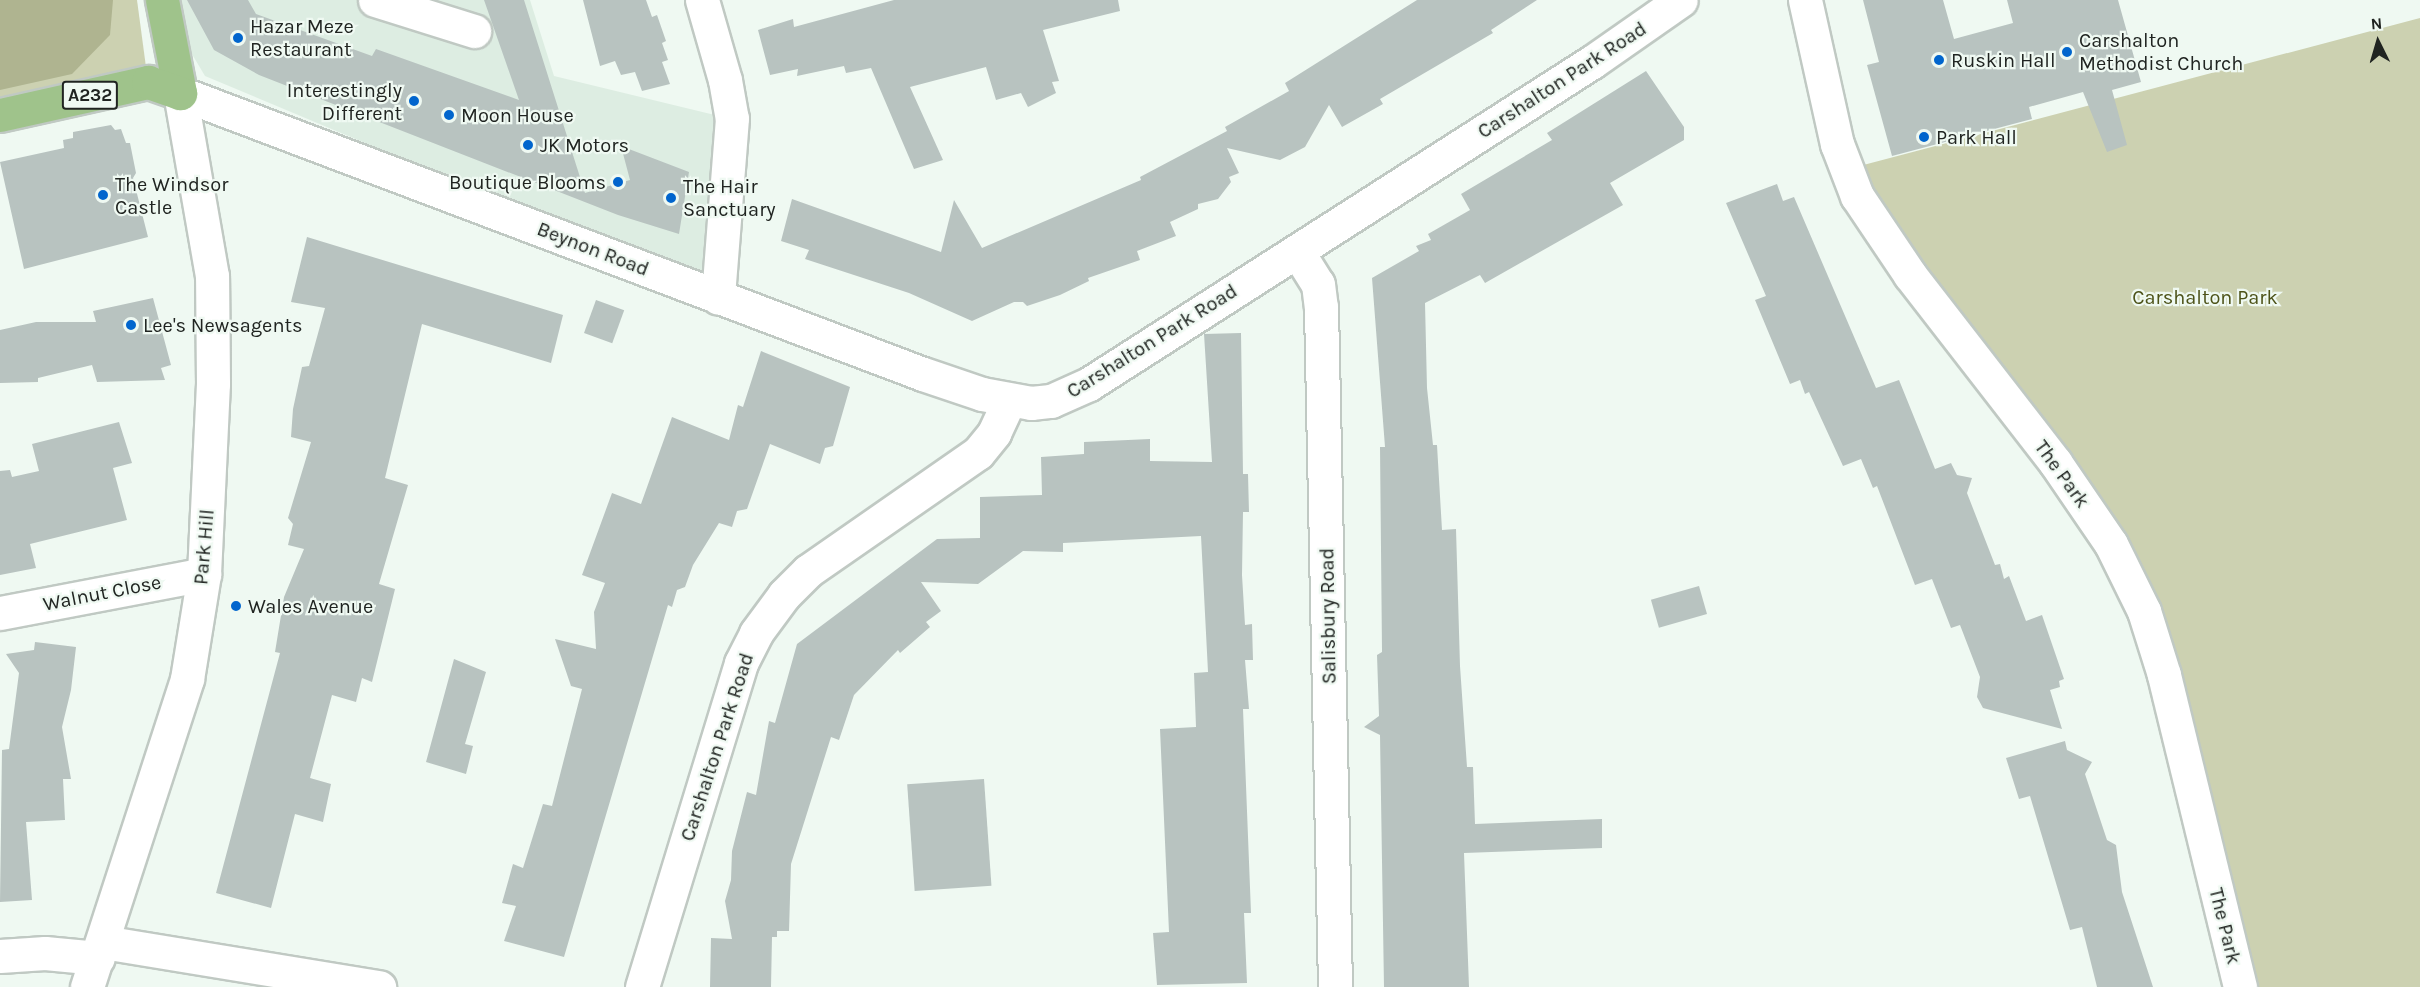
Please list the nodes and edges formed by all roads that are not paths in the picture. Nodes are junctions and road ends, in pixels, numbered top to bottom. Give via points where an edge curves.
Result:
1 (162, 0) edge
2 (375, 0) edge
3 (702, 0) edge
4 (1681, 0) edge
5 (1805, 0) edge
6 (474, 31) dead end
7 (180, 93) junction
8 (0, 115) edge
9 (1297, 251) junction
10 (718, 297) junction
11 (1009, 401) junction
12 (204, 573) junction
13 (0, 614) edge
14 (0, 956) edge
15 (96, 962) edge
16 (379, 987) edge
17 (642, 987) edge
18 (1335, 987) edge
19 (2240, 987) edge

1 - 7 highway
2 - 6 street
3 - 10 street via 732,118
4 - 9 street, Carshalton Park Road
5 - 19 street, The Park via 1837,144 1857,196 1910,275 2055,462 2111,544 2144,612 2164,675
7 - 8 highway, A232 via 148,82
7 - 10 street, Beynon Road
7 - 12 street, Park Hill via 212,276 213,384
9 - 11 street, Carshalton Park Road via 1089,384 1050,401
9 - 18 street, Salisbury Road via 1318,285 1321,307
10 - 11 street, Beynon Road via 950,384
11 - 17 street, Carshalton Park Road via 994,433 978,453 808,572 756,633 741,663
12 - 13 street, Walnut Close
12 - 15 street, Park Hill via 187,678
14 - 15 street via 45,952
15 - 16 street

